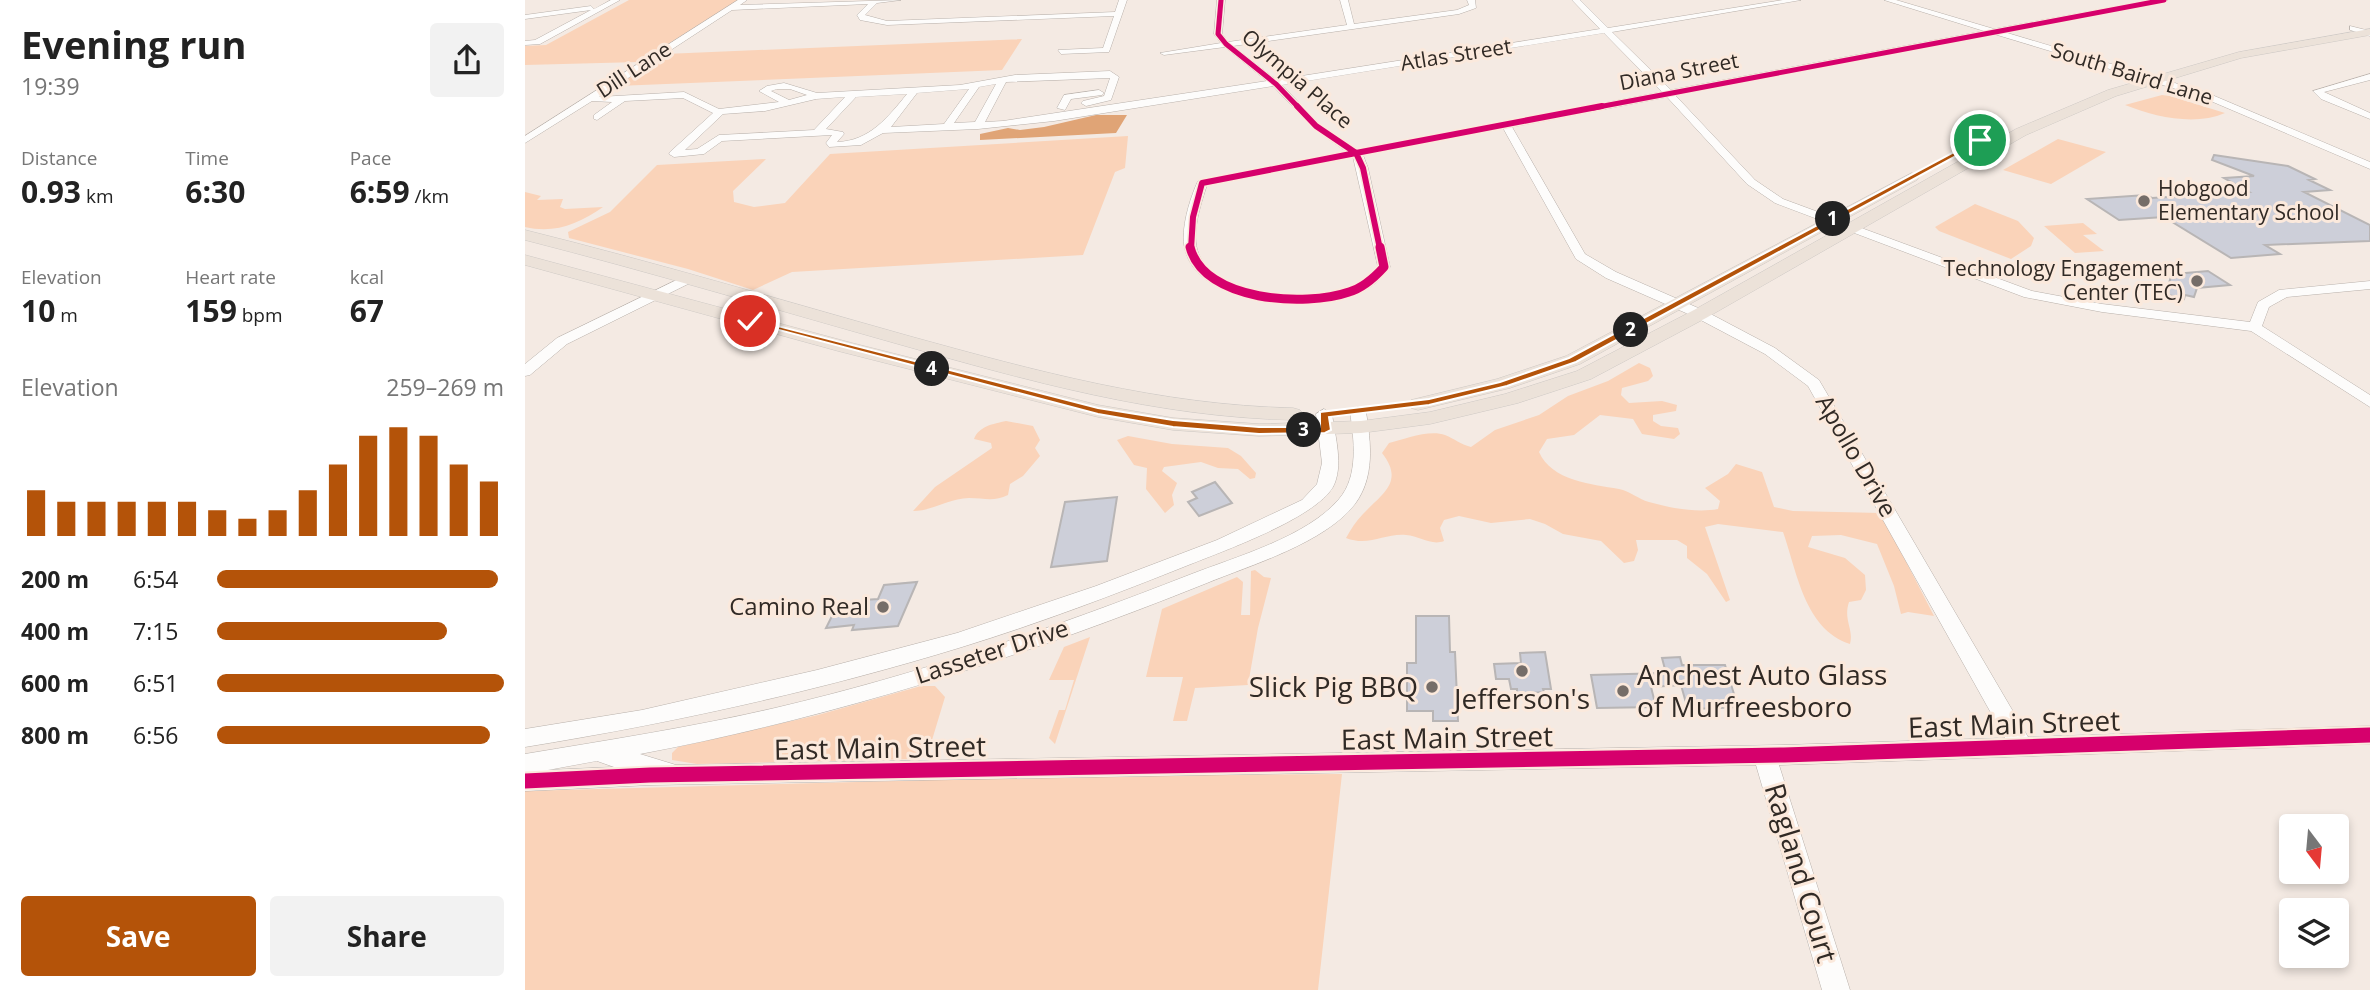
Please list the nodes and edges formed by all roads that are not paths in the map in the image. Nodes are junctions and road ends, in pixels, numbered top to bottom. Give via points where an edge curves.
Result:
1 (616, 0) edge
2 (743, 0) edge
3 (897, 0) edge
4 (1123, 0) edge
5 (1221, 0) edge
6 (1344, 0) edge
7 (1576, 0) edge
8 (1797, 0) edge
9 (1888, 0) edge
10 (2164, 0) edge
11 (874, 2) edge
12 (1470, 4) edge
13 (605, 6) junction
14 (730, 8) junction
15 (1118, 14) junction
16 (528, 18) edge
17 (1351, 27) junction
18 (1606, 30) junction
19 (2366, 30) edge
20 (1992, 32) junction
21 (550, 35) junction
22 (525, 36) edge
23 (525, 43) edge
24 (1226, 44) junction
25 (1061, 52) dead end
26 (1164, 53) dead end
27 (2145, 77) junction
28 (2370, 77) edge
29 (1003, 80) junction
30 (1276, 84) junction
31 (976, 85) junction
32 (914, 91) junction
33 (853, 94) junction
34 (1669, 94) junction
35 (815, 96) junction
36 (624, 97) junction
37 (590, 98) junction
38 (788, 103) junction
39 (749, 110) junction
40 (718, 112) junction
41 (1060, 113) junction
42 (2370, 116) edge
43 (597, 117) dead end
44 (739, 120) dead end
45 (978, 125) junction
46 (1506, 125) junction
47 (947, 127) junction
48 (729, 129) dead end
49 (883, 130) junction
50 (817, 133) junction
51 (719, 138) junction
52 (525, 140) edge
53 (1357, 153) junction
54 (2370, 166) edge
55 (1829, 221) junction
56 (1850, 229) junction
57 (525, 235) edge
58 (525, 260) edge
59 (687, 279) junction
60 (2370, 285) edge
61 (655, 296) junction
62 (1314, 298) joint
63 (1678, 304) junction
64 (1700, 314) junction
65 (2255, 327) junction
66 (525, 372) edge
67 (2370, 402) edge
68 (1359, 419) junction
69 (1324, 422) junction
70 (603, 727) junction
71 (2370, 735) edge
72 (525, 738) edge
73 (2021, 746) junction
74 (596, 752) junction
75 (1765, 756) junction
76 (525, 764) edge
77 (680, 775) junction
78 (525, 781) edge
79 (1836, 990) edge

1 - 13 street
2 - 14 street, Dill Lane
3 - 11 street
4 - 15 street
5 - 24 street, Olympia Place via 1218,34
6 - 17 street
7 - 18 street
8 - 18 street, Atlas Street
9 - 20 street, South Baird Lane
10 - 20 street, Diana Street
11 - 14 street
11 - 15 street via 861,15 887,23
12 - 17 street
13 - 16 street via 556,8
13 - 21 street
14 - 37 street, Dill Lane
15 - 25 street via 1106,50
17 - 24 street
18 - 30 street, Atlas Street
18 - 34 street
19 - 27 main road
20 - 27 street, South Baird Lane
20 - 34 street, Diana Street
21 - 22 street
21 - 23 street
24 - 26 street
24 - 30 street, Olympia Place
27 - 54 street, South Baird Lane via 2229,103
27 - 55 main road via 2064,100 2025,117
27 - 56 main road via 2021,132
28 - 42 street via 2318,91
29 - 31 street
29 - 41 street via 1115,77 1110,92 1067,97
29 - 45 street
30 - 41 street, Atlas Street
30 - 53 street, Olympia Place via 1316,127
31 - 32 street
31 - 47 street
32 - 33 street
32 - 49 street
33 - 35 street
33 - 50 street
34 - 46 street, Diana Street
34 - 55 street via 1751,182 1779,201
35 - 38 street
35 - 38 street via 787,85 764,91
36 - 37 street
36 - 40 street via 684,95
36 - 43 street
37 - 52 street, Dill Lane
38 - 39 street
39 - 40 street
39 - 44 street
40 - 51 street via 674,154 700,152
41 - 45 street, Atlas Street
45 - 47 street, Atlas Street
46 - 53 street, Diana Street
46 - 63 street, Apollo Drive via 1580,256
47 - 49 street, Atlas Street
48 - 51 street
49 - 50 street via 870,132 860,142 833,145 839,134
50 - 51 street
53 - 62 street, Olympia Place via 1384,267 1373,280 1349,292
53 - 62 street, Diana Street via 1202,183 1197,199 1191,250 1205,274 1259,296
55 - 56 street
55 - 63 main road
56 - 64 main road
56 - 65 street via 2029,294
57 - 59 main road
58 - 61 main road
59 - 61 street
59 - 69 main road via 1033,377 1131,400
60 - 65 street via 2284,293 2263,305
61 - 66 street via 562,341
61 - 69 main road via 1098,411 1185,425 1259,430
63 - 64 street, Apollo Drive
63 - 68 main road via 1573,360 1503,384
64 - 68 main road via 1584,375 1523,395 1430,418
64 - 73 street, Apollo Drive via 1770,351 1814,383
65 - 67 street
68 - 69 main road
68 - 74 street, Lasseter Drive via 1362,461 1357,487 1340,510 1239,562 1118,611 968,662 809,708
69 - 70 street, Lasseter Drive via 1330,463 1325,485 1308,504 1227,542 1103,591 959,639 817,678
70 - 72 street, Lasseter Drive
70 - 74 street
71 - 73 street, East Main Street
73 - 75 street, East Main Street
74 - 76 street, Lasseter Drive
74 - 77 street
75 - 77 street, East Main Street
75 - 79 street, Ragland Court
77 - 78 street, East Main Street

